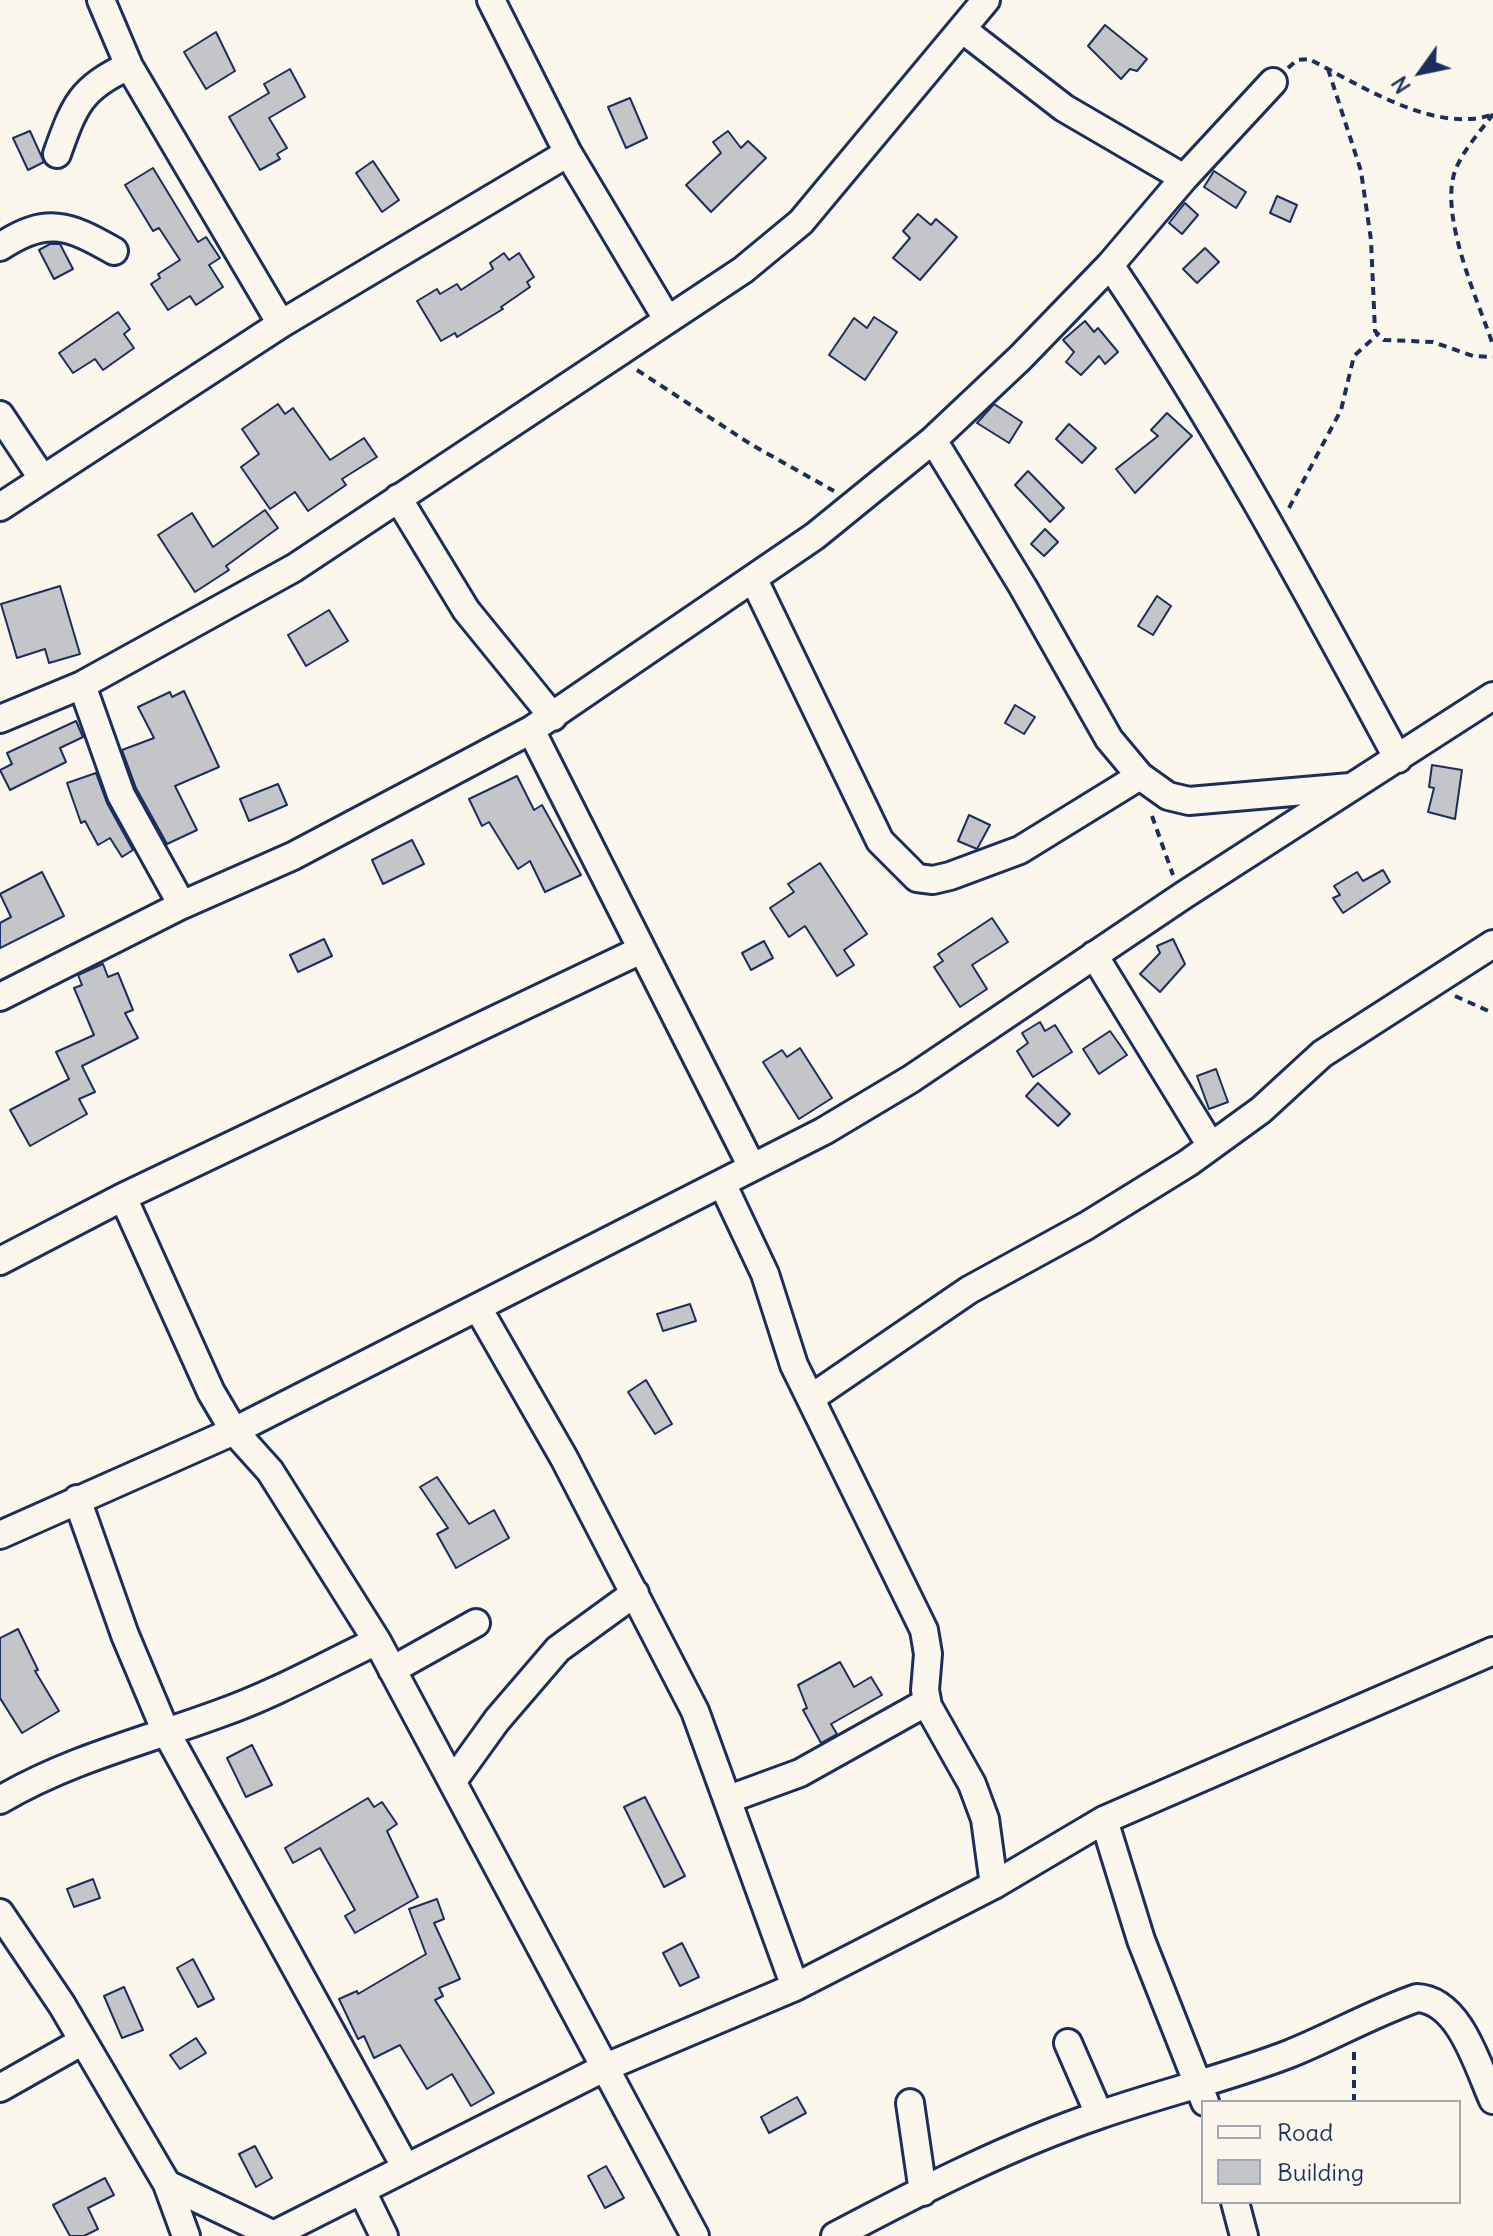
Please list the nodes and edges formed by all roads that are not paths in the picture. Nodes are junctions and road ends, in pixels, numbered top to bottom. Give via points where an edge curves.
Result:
1 (101, 0) edge
2 (491, 0) edge
3 (986, 0) edge
4 (962, 29) junction
5 (129, 66) junction
6 (1273, 82) road end
7 (568, 153) junction
8 (57, 154) dead end
9 (1184, 178) junction
10 (0, 247) edge
11 (114, 251) dead end
12 (1110, 265) junction
13 (667, 319) junction
14 (281, 324) junction
15 (0, 415) edge
16 (933, 440) junction
17 (42, 478) junction
18 (398, 498) junction
19 (0, 507) edge
20 (754, 580) junction
21 (82, 685) junction
22 (1493, 696) edge
23 (0, 719) edge
24 (542, 724) junction
25 (1398, 759) junction
26 (1140, 776) junction
27 (1356, 786) junction
28 (182, 905) junction
29 (1493, 944) edge
30 (641, 950) junction
31 (1094, 955) junction
32 (0, 997) edge
33 (1211, 1146) junction
34 (752, 1167) junction
35 (722, 1183) junction
36 (123, 1197) junction
37 (0, 1261) edge
38 (478, 1308) junction
39 (811, 1398) junction
40 (234, 1431) junction
41 (77, 1499) junction
42 (0, 1535) edge
43 (635, 1593) junction
44 (476, 1623) dead end
45 (377, 1641) junction
46 (1493, 1651) edge
47 (392, 1670) junction
48 (927, 1702) junction
49 (165, 1730) junction
50 (453, 1781) junction
51 (729, 1799) junction
52 (0, 1800) edge
53 (1104, 1820) junction
54 (994, 1885) junction
55 (0, 1913) edge
56 (795, 1987) junction
57 (83, 2041) junction
58 (1068, 2043) dead end
59 (606, 2067) junction
60 (0, 2088) edge
61 (1203, 2094) edge
62 (1493, 2100) edge
63 (910, 2103) dead end
64 (1099, 2114) junction
65 (406, 2168) junction
66 (167, 2184) junction
67 (362, 2191) junction
68 (923, 2192) junction
69 (1236, 2204) edge
70 (273, 2235) edge
71 (186, 2236) edge
72 (384, 2236) edge
73 (695, 2236) edge
74 (835, 2236) edge
75 (1244, 2236) edge

1 - 5 street
2 - 7 street
3 - 4 street
4 - 9 street via 1064,108
4 - 13 street via 801,222 743,270
5 - 8 street via 84,93
5 - 14 street
6 - 9 street
7 - 13 street
7 - 14 street
9 - 12 street
10 - 11 street via 48,226 78,232
12 - 16 street
12 - 25 street via 1173,357
13 - 18 street
14 - 17 street
15 - 17 street
16 - 20 street
16 - 26 street via 1095,717
17 - 19 street
18 - 21 street via 294,568
18 - 24 street
20 - 24 street
20 - 26 street via 880,841 917,878 950,876 1020,850
21 - 23 street
21 - 28 street via 121,795
22 - 25 street
24 - 28 street via 293,856
24 - 30 street
25 - 27 street
26 - 27 street via 1168,796 1189,801
27 - 31 street
28 - 32 street
29 - 33 street via 1322,1054 1261,1110
30 - 34 street
30 - 36 street
31 - 33 street
31 - 34 street via 865,1108
33 - 39 street via 1086,1226 951,1301
34 - 35 street
35 - 38 street
35 - 39 street via 765,1274 794,1365
36 - 37 street
36 - 40 street via 211,1392
38 - 40 street
38 - 43 street
39 - 48 street via 924,1630
40 - 41 street
40 - 45 street via 270,1471
41 - 42 street
41 - 49 street
43 - 50 street via 558,1649
43 - 51 street via 695,1711
44 - 47 street
45 - 47 street
45 - 49 street via 225,1712
46 - 53 street
47 - 50 street
48 - 51 street via 800,1773
48 - 54 street via 981,1808
49 - 52 street via 61,1768
49 - 65 street
50 - 59 street
51 - 56 street
53 - 54 street
53 - 61 street via 1141,1940
54 - 56 street
55 - 57 street
56 - 59 street
57 - 60 street
57 - 66 street
58 - 64 street
59 - 65 street
59 - 73 street
61 - 62 street via 1417,1998 1435,2002 1454,2022
61 - 64 street
63 - 68 street
64 - 68 street
65 - 67 street
66 - 70 street
66 - 71 street
67 - 70 street
67 - 72 street
68 - 74 street
69 - 75 street

